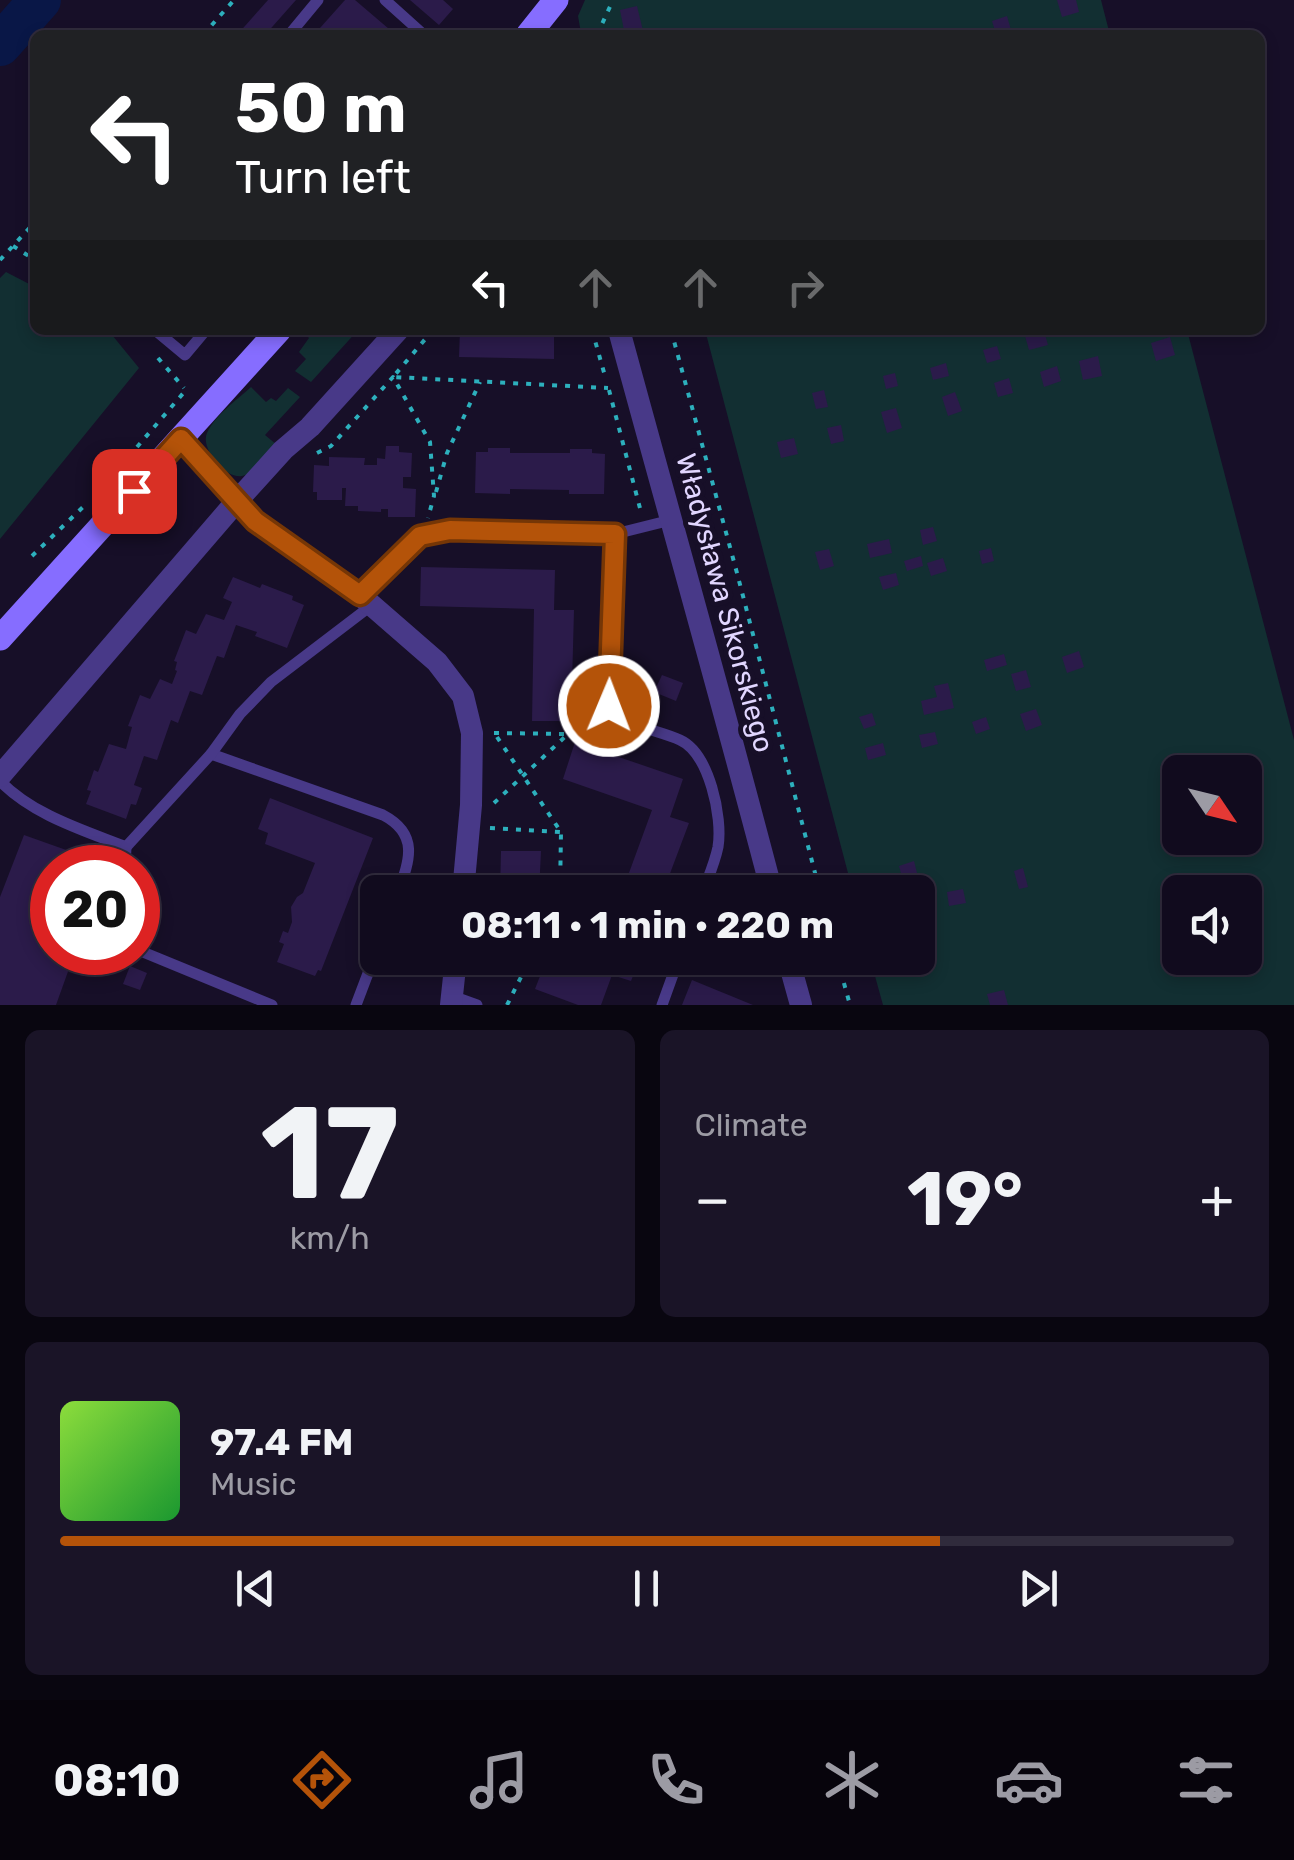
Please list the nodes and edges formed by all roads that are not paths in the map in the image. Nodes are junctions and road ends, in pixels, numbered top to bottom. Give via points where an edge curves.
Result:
1 (318, 0) edge
2 (384, 0) edge
3 (556, 0) edge
4 (294, 30) edge
5 (418, 30) edge
6 (534, 30) edge
7 (161, 335) edge
8 (202, 335) edge
9 (275, 335) edge
10 (393, 335) edge
11 (621, 335) edge
12 (181, 439) junction
13 (236, 502) junction
14 (671, 520) junction
15 (615, 534) junction
16 (366, 600) junction
17 (0, 638) edge
18 (211, 754) junction
19 (0, 779) edge
20 (119, 845) edge
21 (129, 845) edge
22 (404, 875) edge
23 (466, 875) edge
24 (709, 875) edge
25 (768, 875) edge
26 (160, 959) edge
27 (367, 975) edge
28 (454, 975) edge
29 (673, 975) edge
30 (793, 975) edge
31 (452, 1001) edge
32 (272, 1005) edge
33 (356, 1005) edge
34 (477, 1005) edge
35 (662, 1005) edge
36 (801, 1005) edge

1 - 4 lane
2 - 5 lane
3 - 6 main road
7 - 8 lane via 185,355
9 - 12 main road
10 - 13 street
11 - 14 street, Władysława Sikorskiego
12 - 13 street
12 - 17 main road
13 - 16 street
13 - 19 street
14 - 15 lane
14 - 25 street, Władysława Sikorskiego
15 - 16 lane via 450,530 420,536
15 - 24 lane via 609,706 626,720 691,746 716,805 718,848
16 - 18 lane via 270,682
16 - 23 street via 437,662 464,696 472,734
18 - 21 lane
18 - 22 lane via 396,821 408,840
19 - 20 lane via 34,807
26 - 32 lane
27 - 33 lane
28 - 31 street
29 - 35 lane
30 - 36 street
31 - 34 lane

